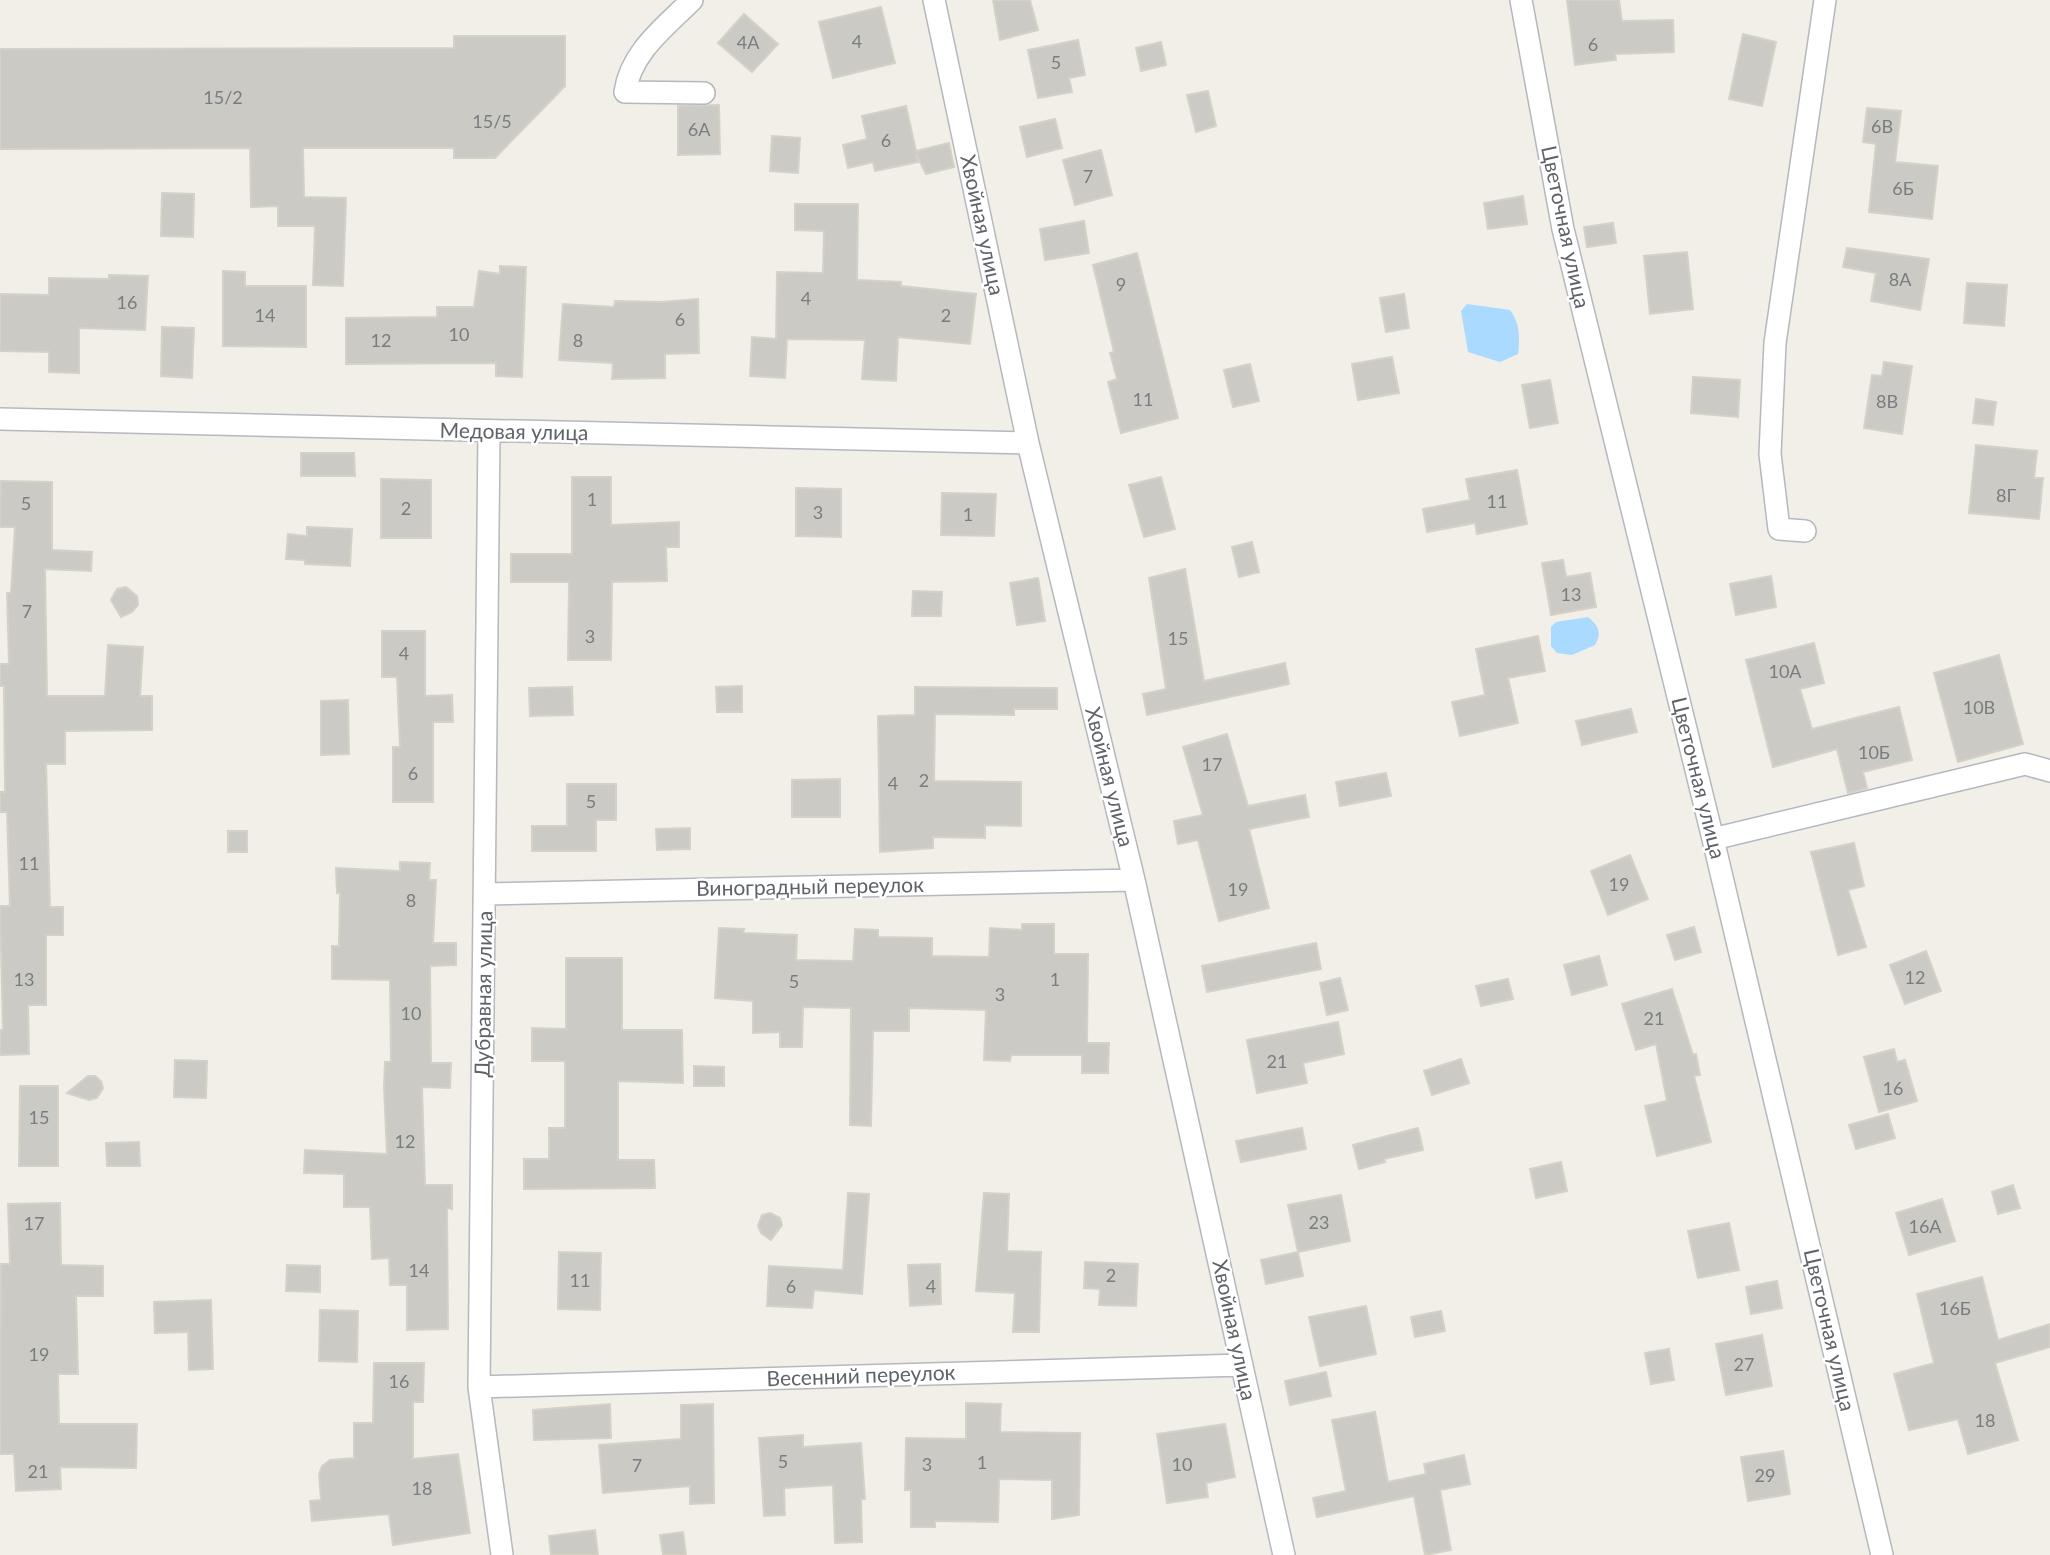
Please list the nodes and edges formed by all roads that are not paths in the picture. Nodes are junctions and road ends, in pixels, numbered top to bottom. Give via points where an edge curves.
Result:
1 (692, 0) edge
2 (934, 0) edge
3 (1521, 0) edge
4 (1825, 0) edge
5 (704, 93) dead end
6 (0, 419) edge
7 (489, 432) junction
8 (1028, 443) junction
9 (1805, 531) dead end
10 (2050, 771) edge
11 (1713, 839) junction
12 (1135, 880) junction
13 (485, 894) junction
14 (1242, 1365) junction
15 (479, 1387) junction
16 (502, 1555) edge
17 (1284, 1555) edge
18 (1882, 1555) edge

1 - 5 street via 641,51 628,74 625,93
2 - 8 street, Хвойная улица
3 - 11 street, Цветочная улица via 1563,229
4 - 9 street via 1775,343 1770,454 1779,529
6 - 7 street, Медовая улица
7 - 8 street, Медовая улица
7 - 13 street, Дубравная улица
8 - 12 street, Хвойная улица
10 - 11 street via 2025,764
11 - 18 street, Цветочная улица
12 - 13 street, Виноградный переулок
12 - 14 street, Хвойная улица
13 - 15 street, Дубравная улица
14 - 15 street, Весенний переулок
14 - 17 street, Хвойная улица
15 - 16 street, Дубравная улица

